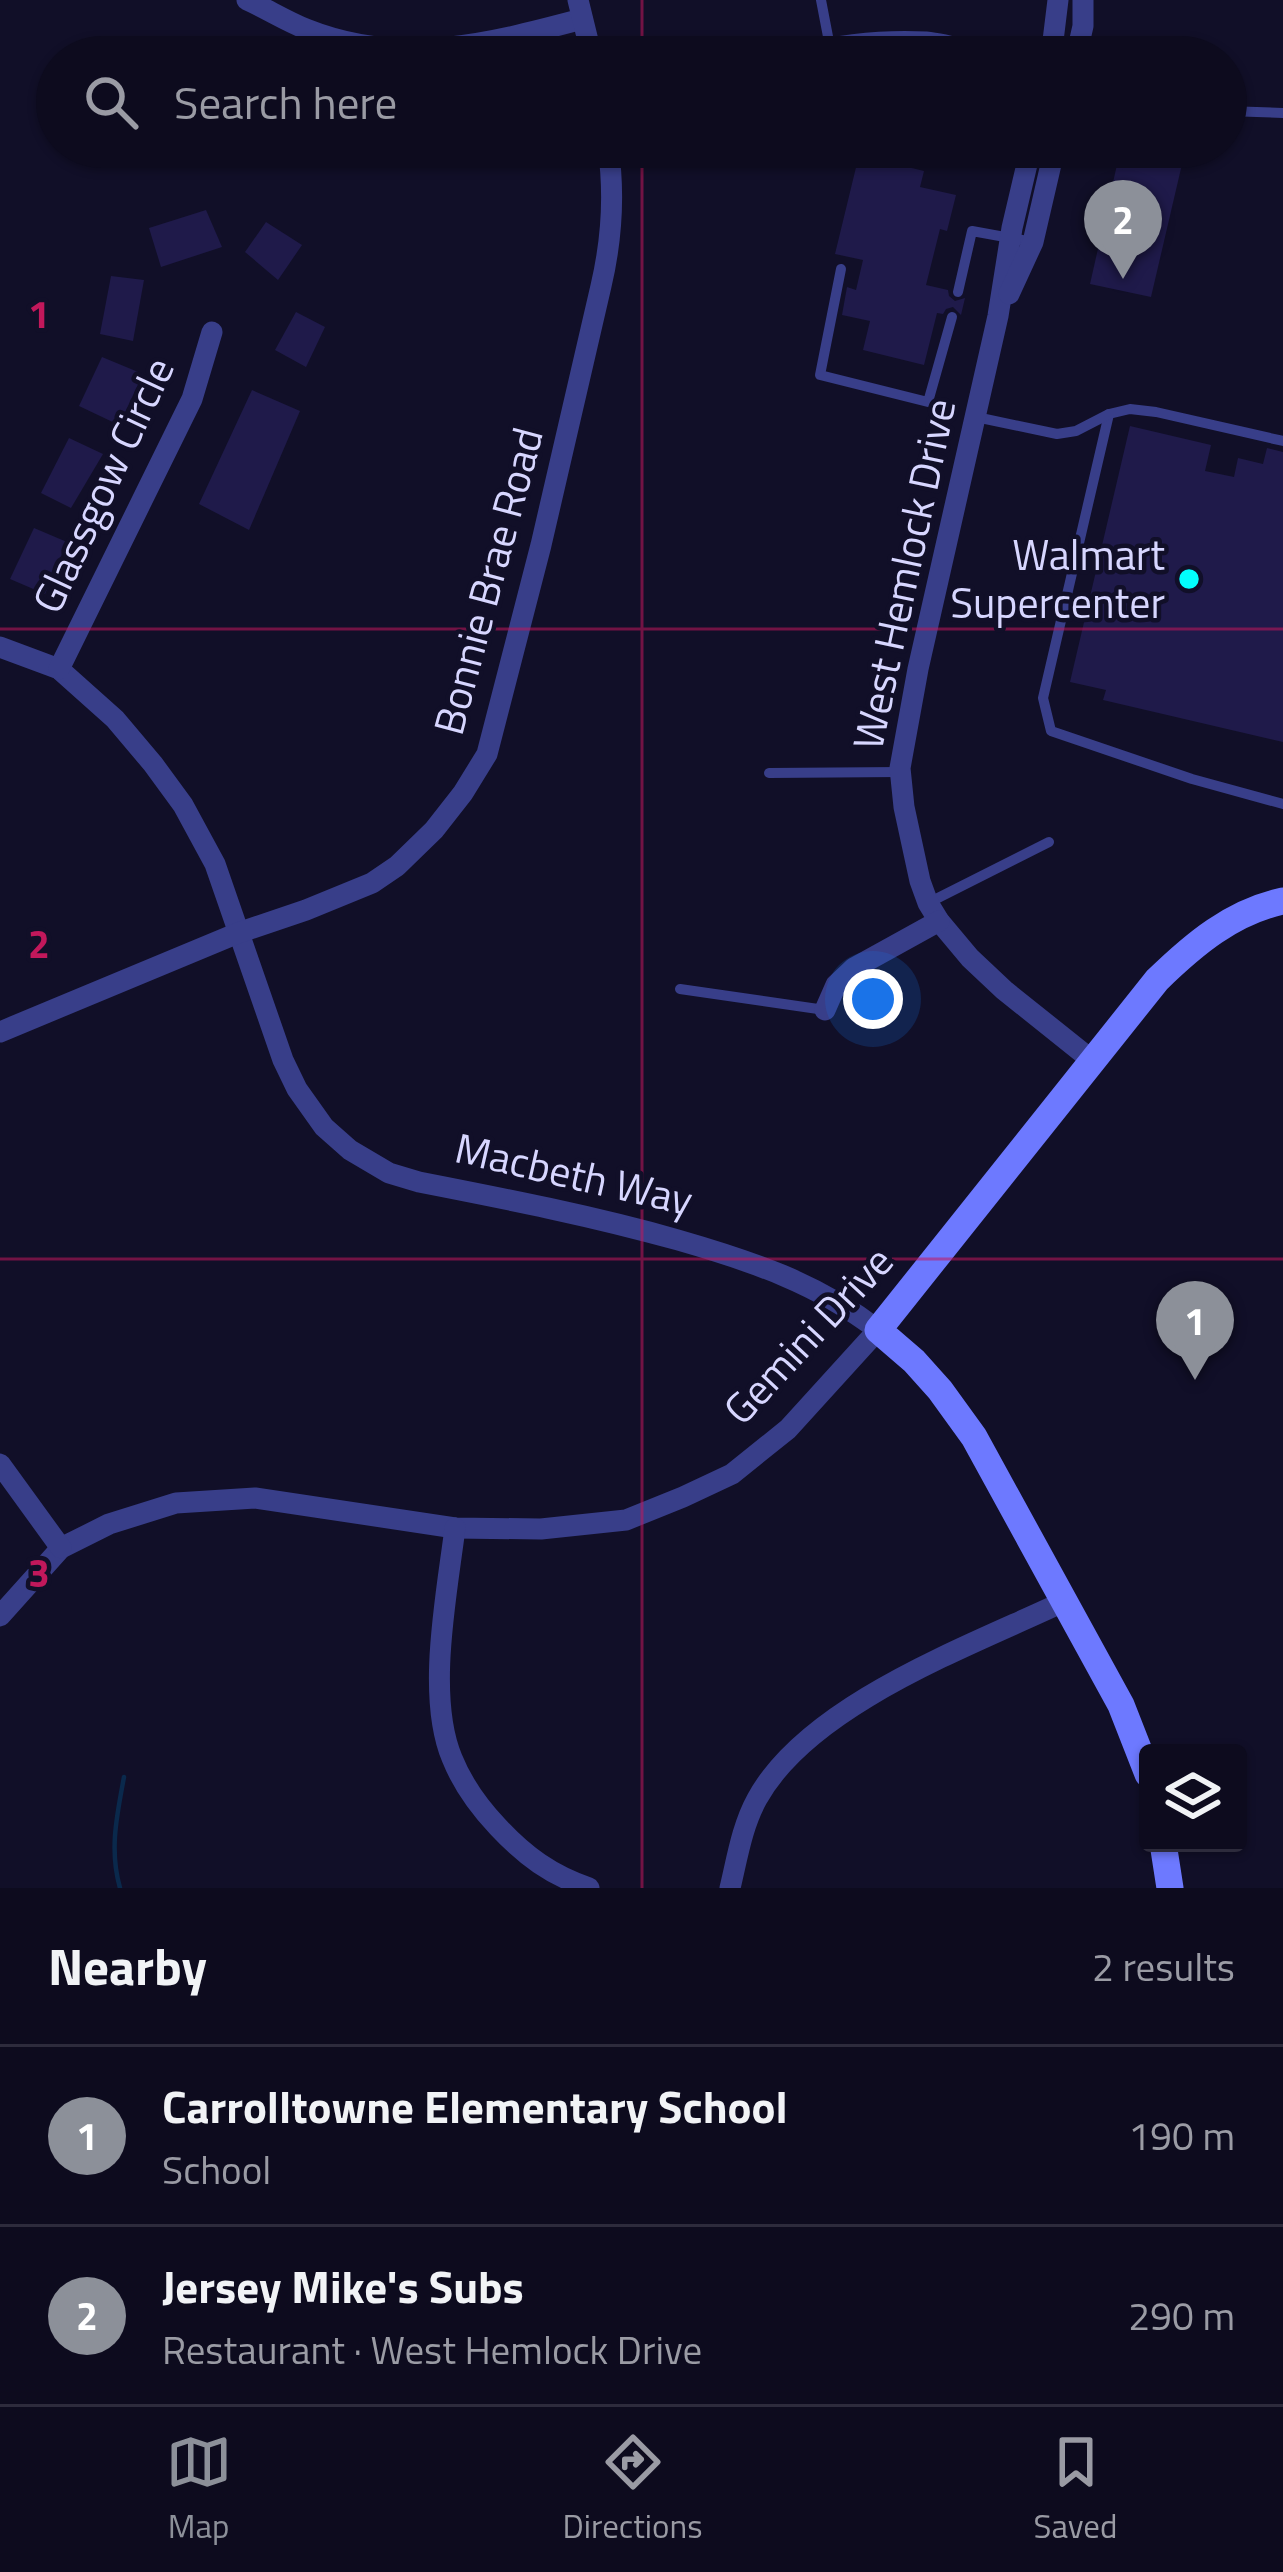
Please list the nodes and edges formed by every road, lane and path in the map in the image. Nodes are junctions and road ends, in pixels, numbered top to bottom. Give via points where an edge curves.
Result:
1 (247, 0) edge
2 (821, 0) edge
3 (1058, 0) edge
4 (1084, 0) edge
5 (580, 9) edge
6 (333, 36) edge
7 (512, 36) edge
8 (828, 36) edge
9 (1054, 36) edge
10 (1081, 36) edge
11 (1247, 111) edge
12 (1283, 113) edge
13 (611, 168) edge
14 (1029, 168) edge
15 (1048, 168) edge
16 (1022, 240) junction
17 (841, 268) dead end
18 (958, 292) dead end
19 (952, 317) dead end
20 (212, 332) dead end
21 (1108, 414) junction
22 (976, 417) junction
23 (1283, 442) edge
24 (0, 647) edge
25 (59, 669) junction
26 (900, 772) junction
27 (769, 773) dead end
28 (1283, 804) edge
29 (1049, 842) dead end
30 (1283, 902) edge
31 (933, 912) junction
32 (238, 933) junction
33 (680, 989) dead end
34 (825, 1010) joint
35 (0, 1032) edge
36 (1094, 1062) junction
37 (878, 1330) junction
38 (0, 1464) edge
39 (455, 1528) junction
40 (61, 1548) junction
41 (1065, 1601) junction
42 (0, 1616) edge
43 (1139, 1751) edge
44 (1164, 1852) edge
45 (589, 1888) edge
46 (730, 1888) edge
47 (1170, 1888) edge

1 - 6 street
2 - 8 lane
3 - 9 street
4 - 10 street
5 - 7 street
11 - 12 lane
13 - 32 street, Bonnie Brae Road via 610,247 487,754 434,830 386,875
14 - 16 street, West Hemlock Drive
15 - 16 street, West Hemlock Drive
16 - 18 lane via 972,231
16 - 22 street, West Hemlock Drive
17 - 19 lane via 820,375 928,402
20 - 25 street, Glassgow Circle via 192,399
21 - 22 lane via 1057,434
21 - 23 lane via 1156,412
21 - 28 lane via 1043,698 1051,731
22 - 26 street, West Hemlock Drive
24 - 25 street, Macbeth Way
25 - 32 street, Macbeth Way via 115,719 183,805 215,864
26 - 27 lane
26 - 31 street, West Hemlock Drive via 911,845
29 - 31 lane
30 - 36 street, Gemini Drive via 1233,919 1187,950
31 - 34 street via 854,968
31 - 36 street, West Hemlock Drive via 970,958
32 - 35 street, Bonnie Brae Road
32 - 37 street, Macbeth Way via 297,1089 324,1127 361,1156 419,1182 613,1222 783,1274
33 - 34 lane
36 - 37 street, Gemini Drive
37 - 39 street, Gemini Drive via 788,1429 732,1474 683,1497 626,1520
37 - 41 street, Macbeth Way via 914,1361 974,1437
38 - 40 street
39 - 40 street, Gemini Drive via 255,1498 176,1503
39 - 45 street via 440,1657 451,1756 525,1856
40 - 42 street, Gemini Drive
41 - 43 street, Macbeth Way
41 - 46 street via 896,1682 809,1739 756,1800
44 - 47 street

